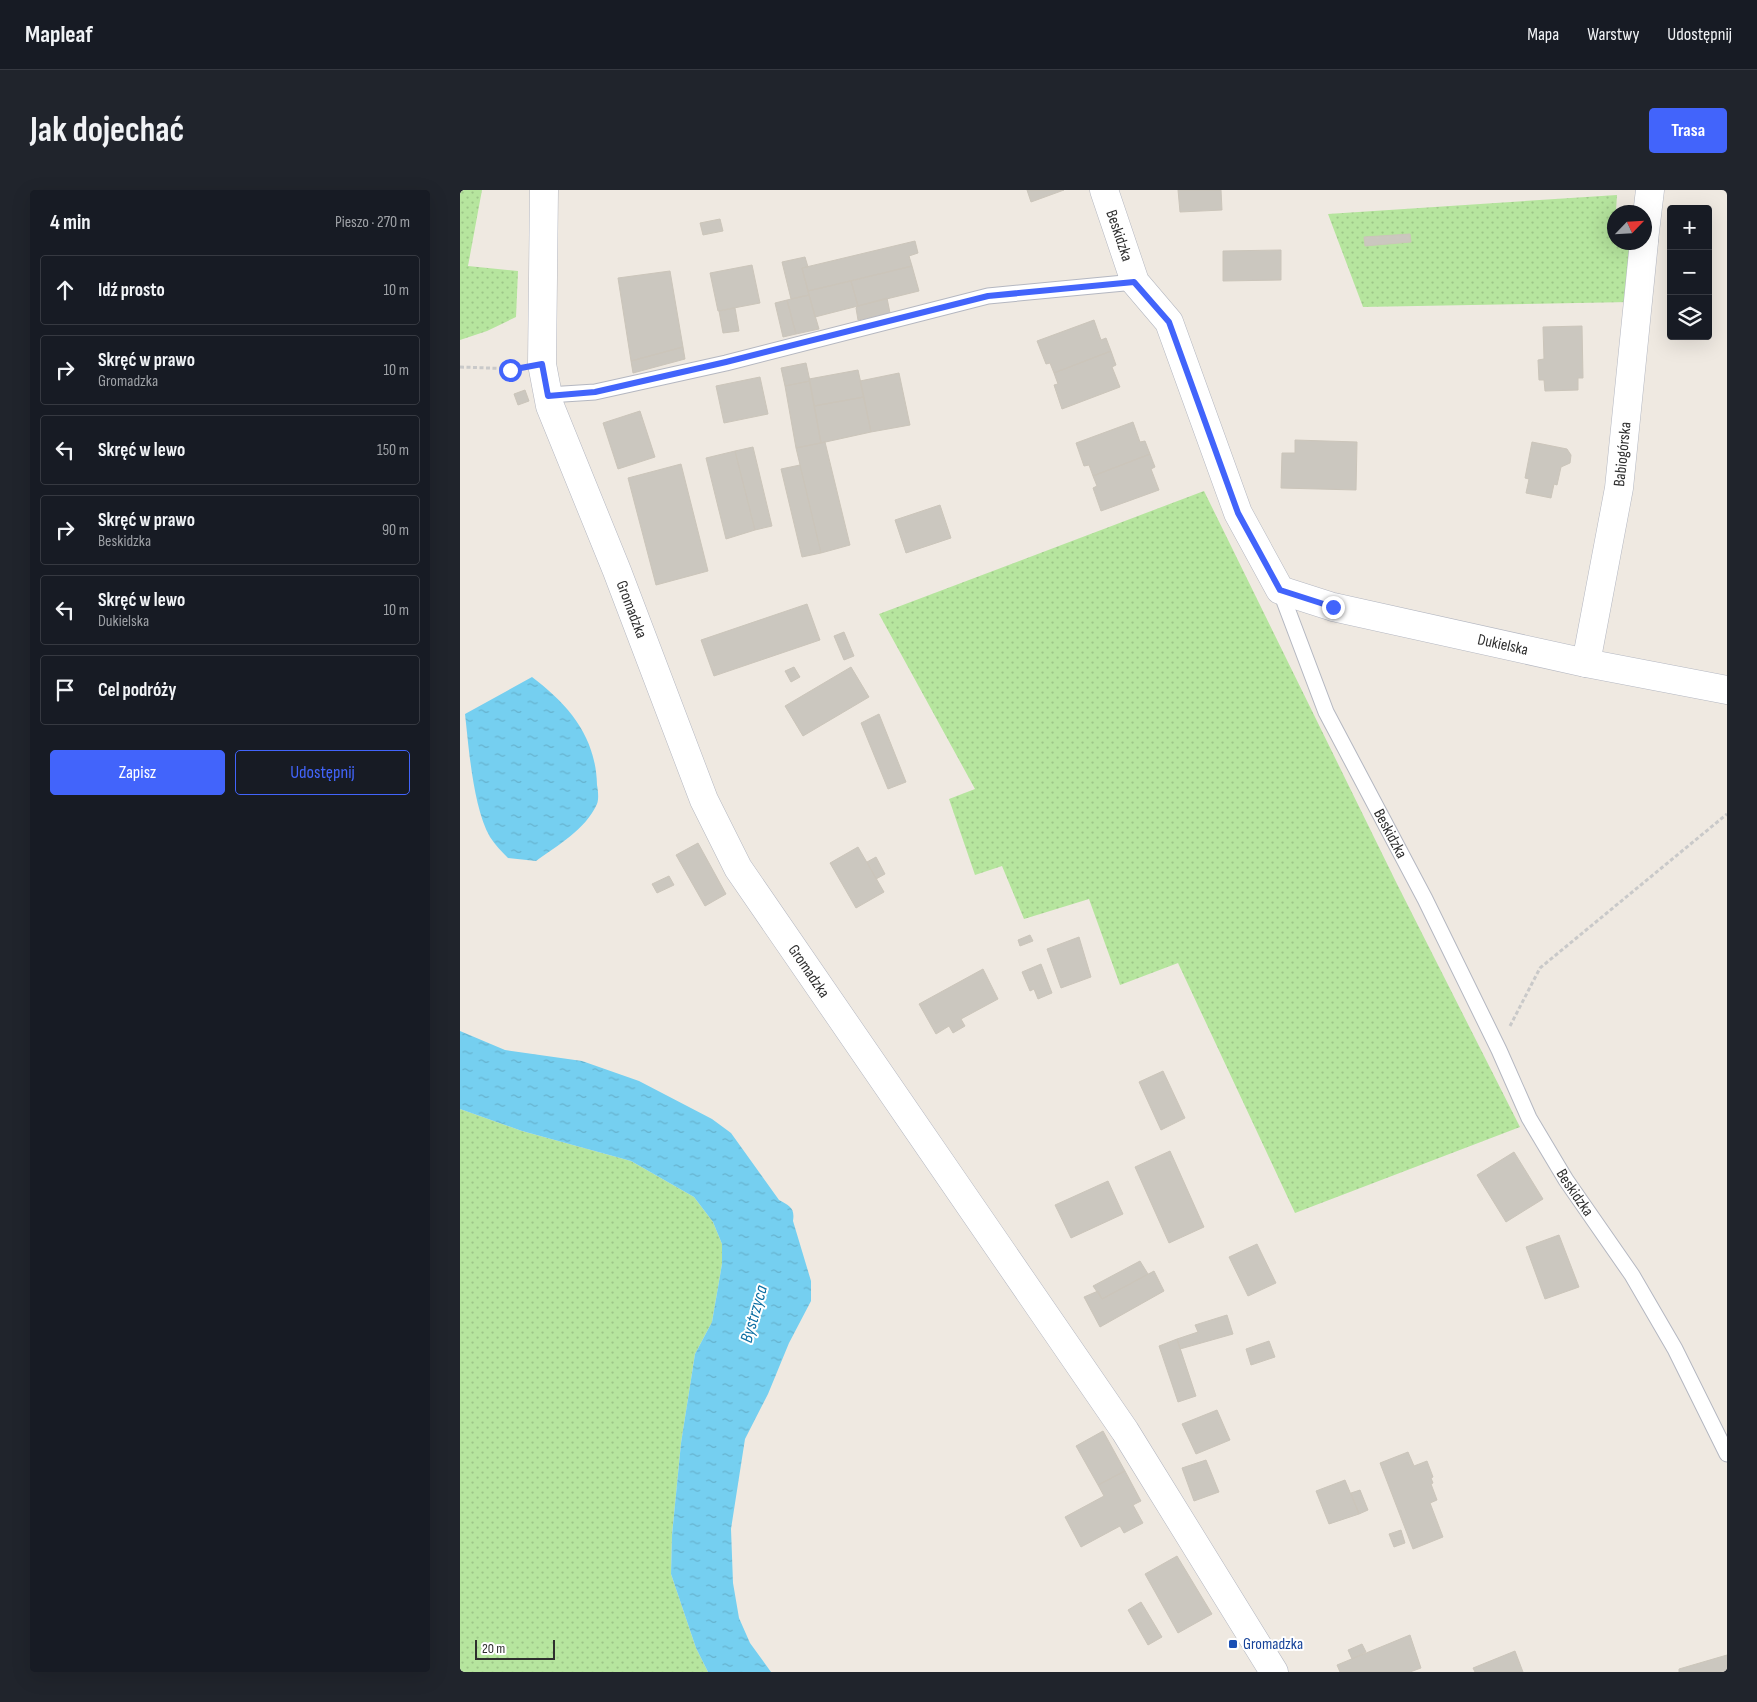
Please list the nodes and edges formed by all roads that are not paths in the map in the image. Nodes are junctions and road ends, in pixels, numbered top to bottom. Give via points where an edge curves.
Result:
1 (544, 190) edge
2 (1104, 190) edge
3 (1650, 190) edge
4 (1648, 205) edge
5 (1643, 250) edge
6 (1134, 282) junction
7 (548, 396) junction
8 (1280, 590) junction
9 (1586, 663) junction
10 (1727, 690) edge
11 (1727, 1454) edge
12 (1274, 1672) edge

1 - 7 street, Gromadzka via 542,364
2 - 6 street, Beskidzka
3 - 4 street, Babiogórska
5 - 9 street, Babiogórska via 1619,488
6 - 7 lane via 988,296 698,369 595,392
6 - 8 street, Beskidzka via 1169,322 1238,513
7 - 12 street, Gromadzka via 704,800 738,868 1125,1431
8 - 9 street, Dukielska via 1333,607
8 - 11 lane, Beskidzka via 1326,712 1425,899 1529,1118 1566,1180 1632,1275 1675,1349
9 - 10 street, Dukielska

